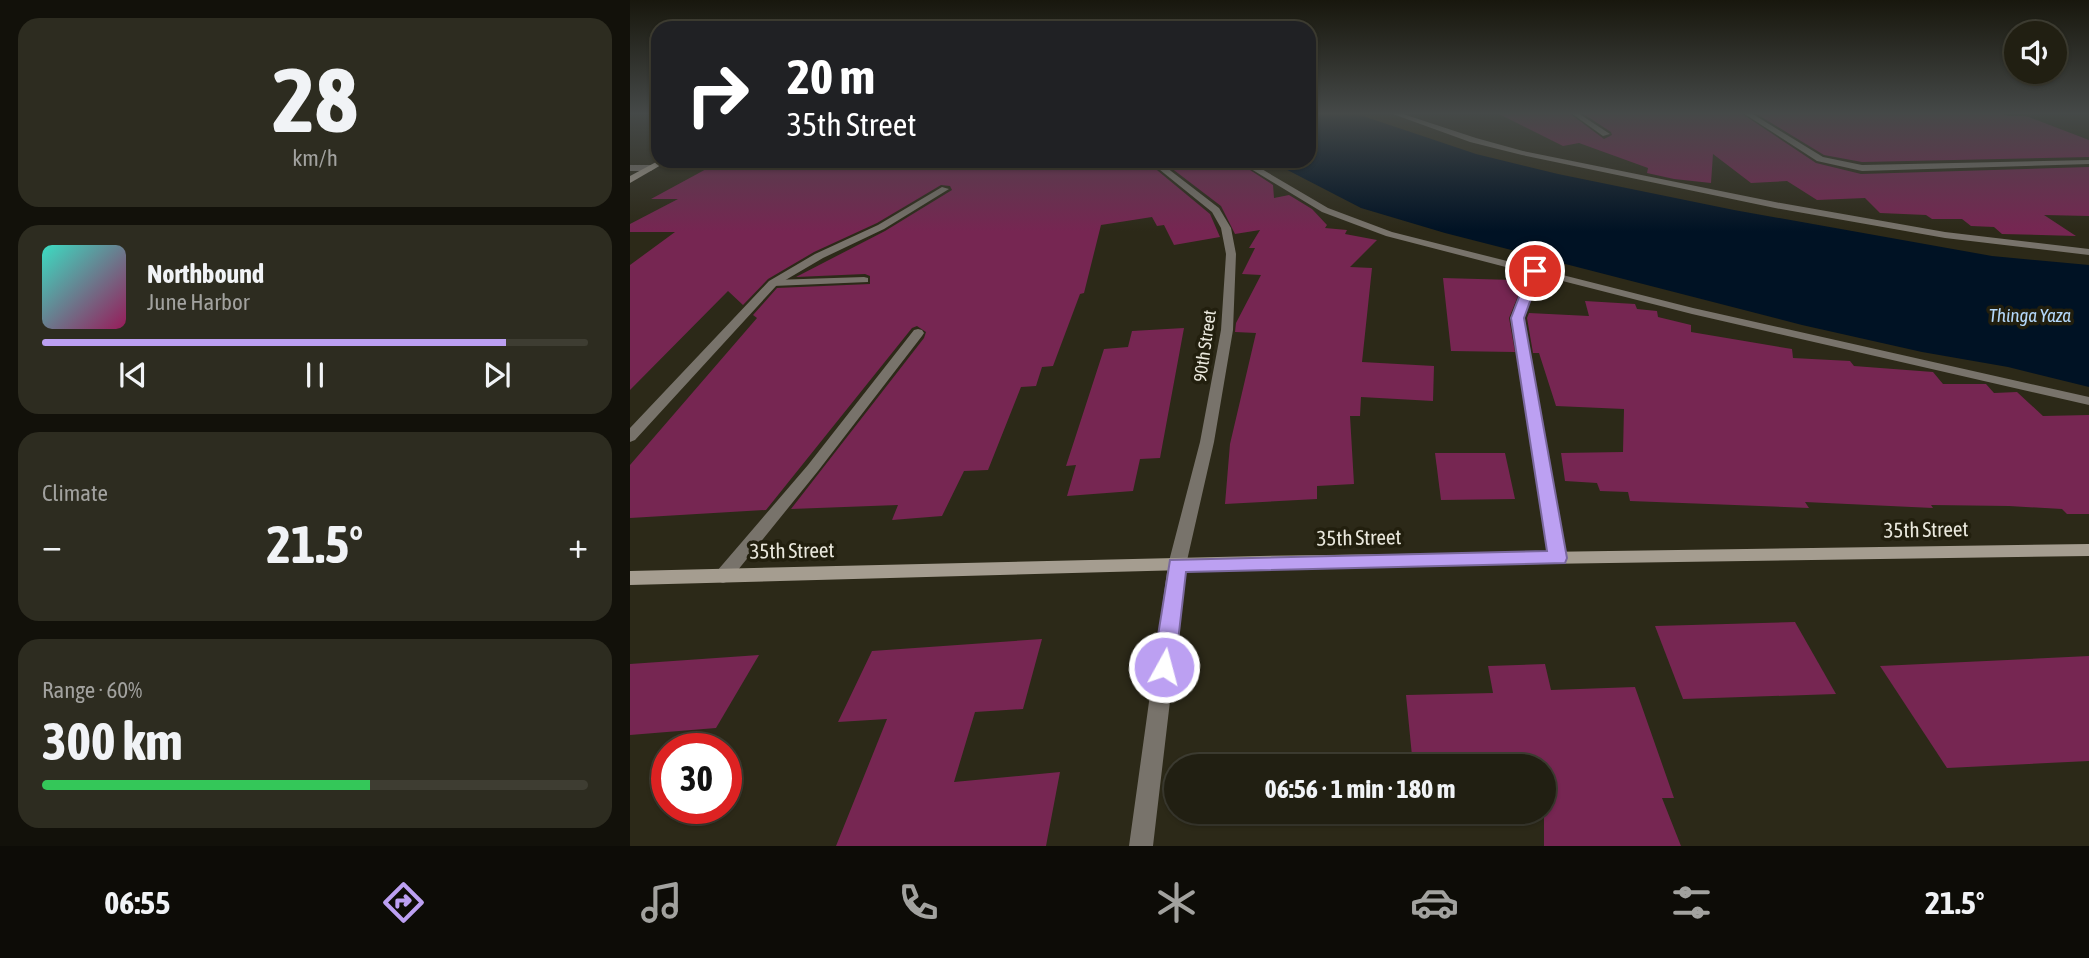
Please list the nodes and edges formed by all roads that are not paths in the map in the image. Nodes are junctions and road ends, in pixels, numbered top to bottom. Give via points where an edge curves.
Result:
1 (1520, 152) edge
2 (1808, 152) edge
3 (2089, 162) edge
4 (630, 168) edge
5 (651, 168) joint
6 (1162, 168) edge
7 (1254, 168) edge
8 (630, 180) edge
9 (945, 189) dead end
10 (2089, 252) edge
11 (1535, 271) junction
12 (864, 280) dead end
13 (774, 283) junction
14 (918, 332) dead end
15 (2089, 401) edge
16 (630, 437) edge
17 (2089, 550) edge
18 (1558, 558) junction
19 (1177, 565) junction
20 (723, 576) junction
21 (630, 578) edge
22 (1141, 846) edge

1 - 10 street via 1945,235
2 - 3 street via 1820,159 1884,169
4 - 5 street
5 - 8 main road
6 - 19 street, 90th Street via 1216,210 1231,254 1225,343
7 - 11 street via 1325,210 1355,222
9 - 13 street
11 - 15 street
11 - 18 street via 1518,318
12 - 13 street
13 - 16 street
14 - 20 street
17 - 18 main road, 35th Street
18 - 19 main road, 35th Street
19 - 20 main road, 35th Street
19 - 22 street, 90th Street
20 - 21 main road, 35th Street

